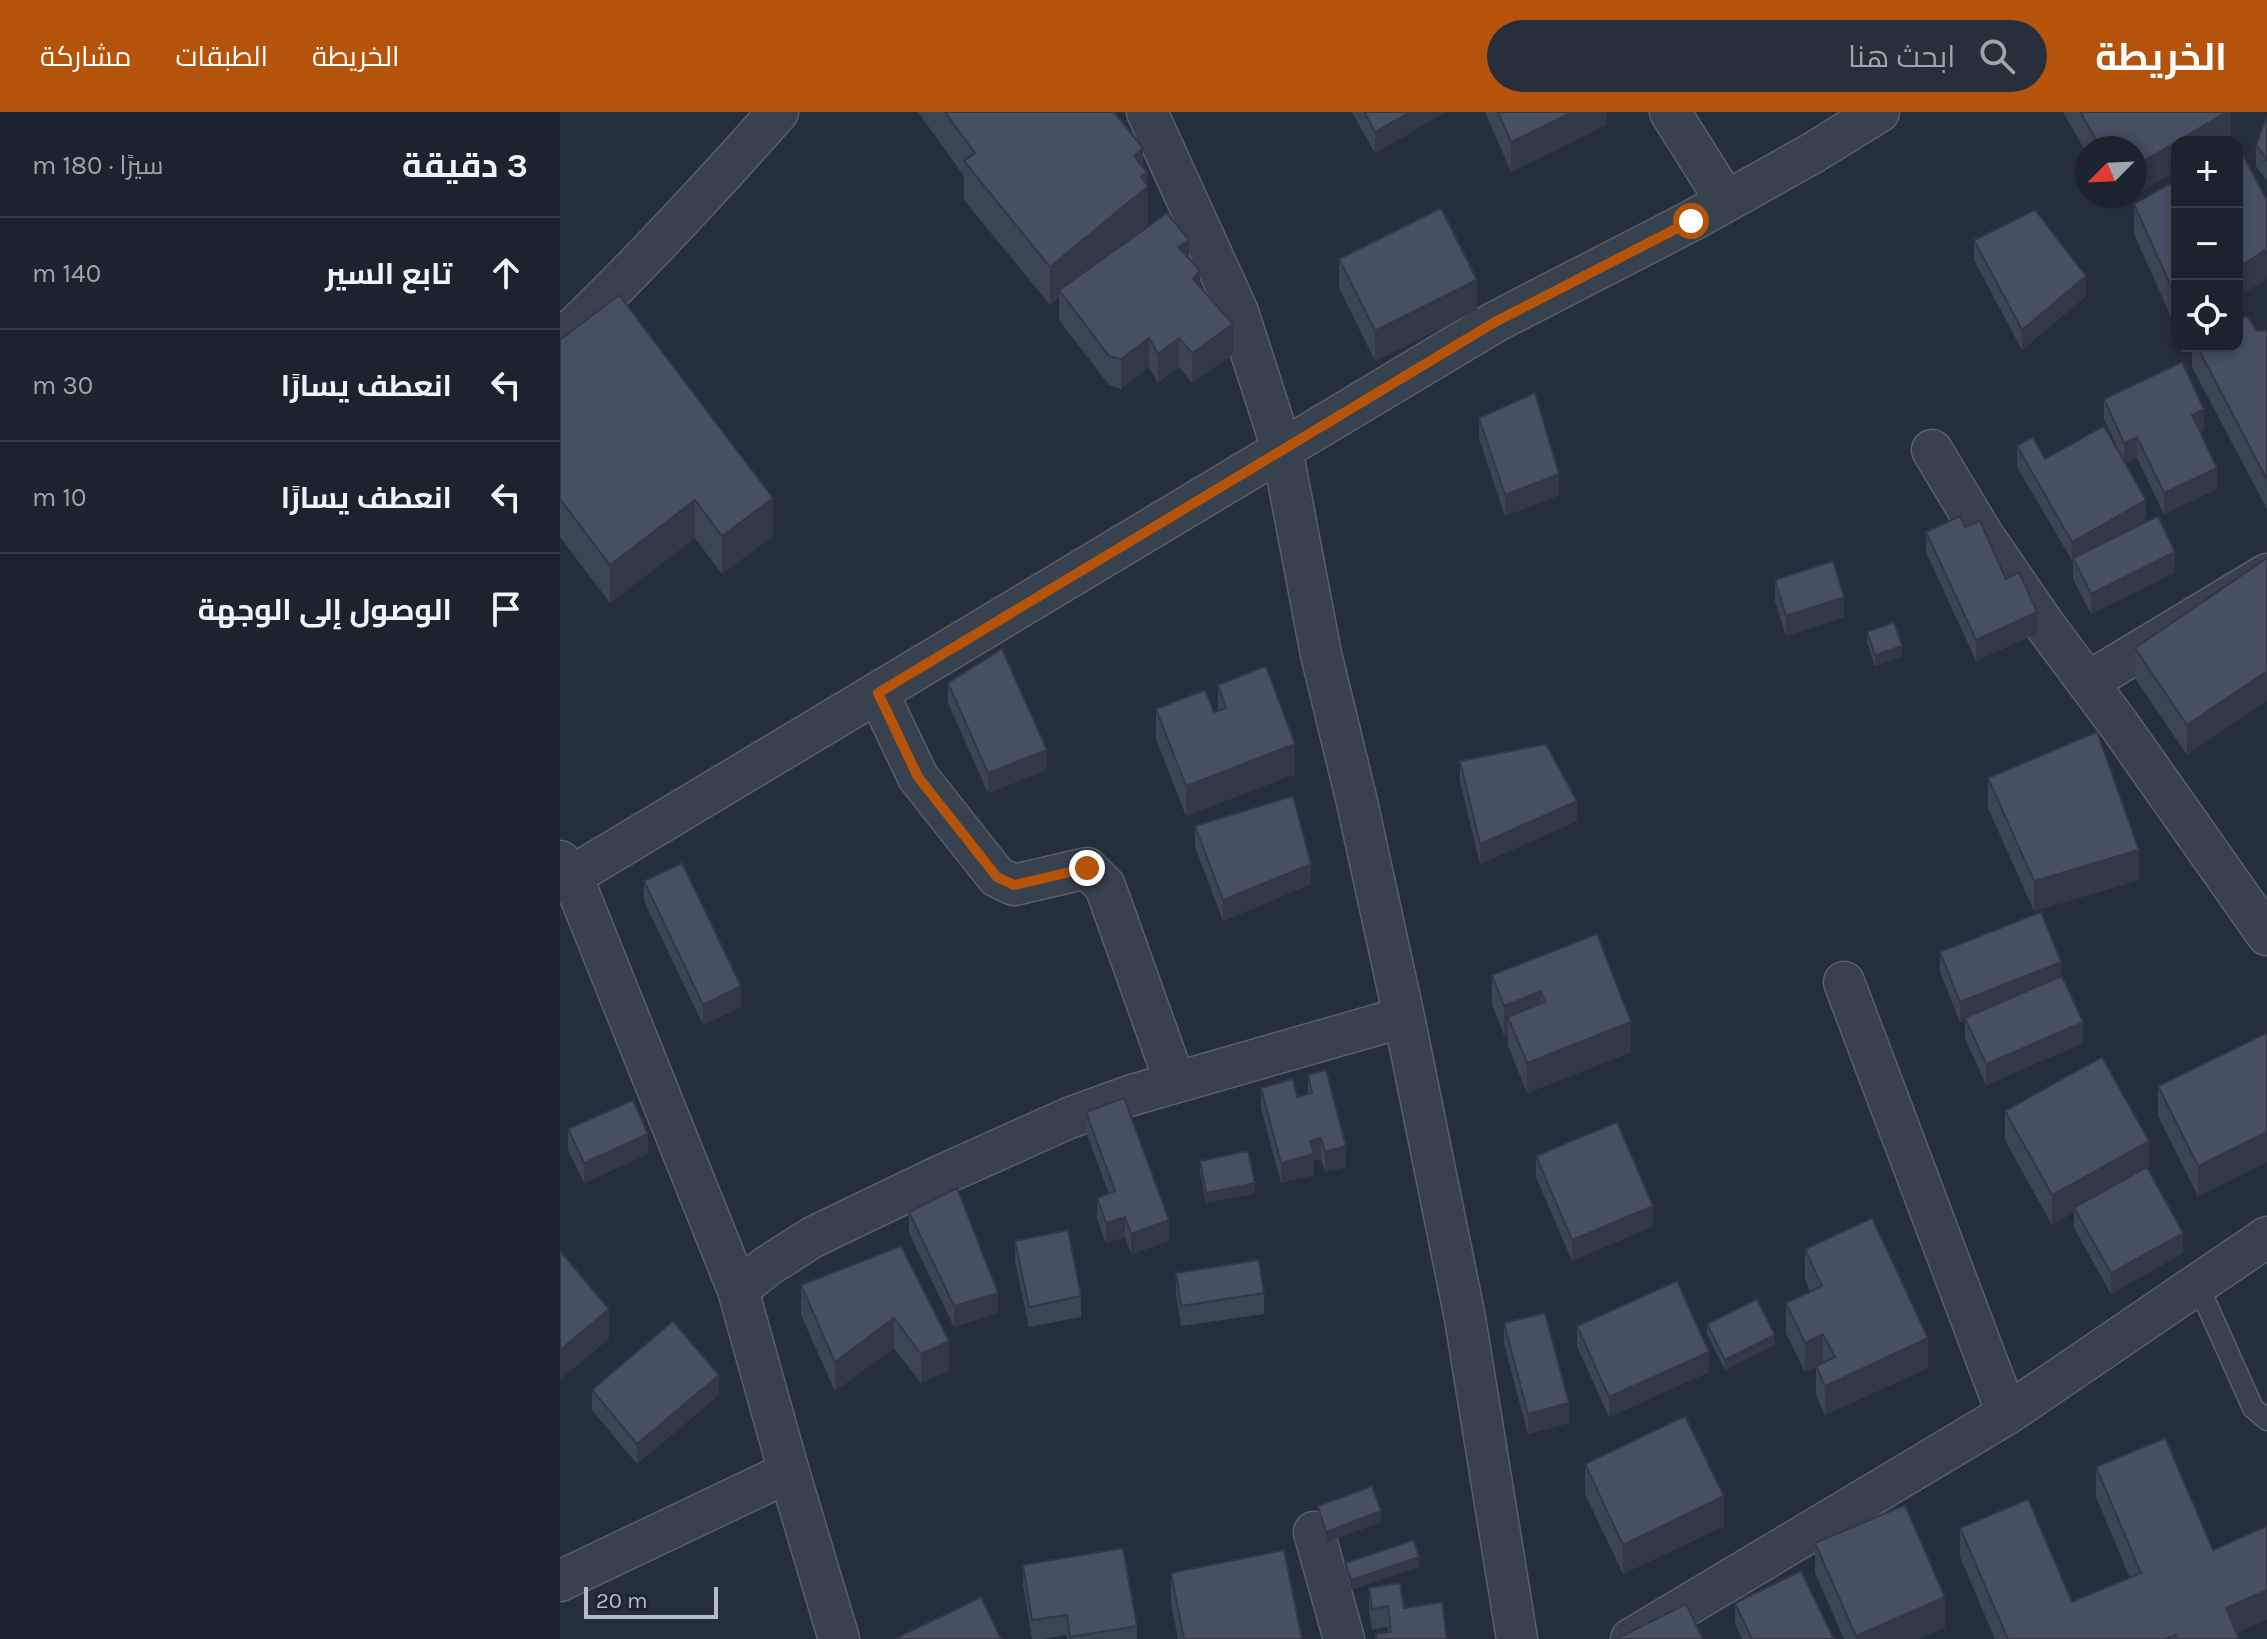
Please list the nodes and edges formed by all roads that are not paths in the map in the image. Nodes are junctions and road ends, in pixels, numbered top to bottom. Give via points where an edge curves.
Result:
1 (778, 112) edge
2 (1147, 112) edge
3 (1670, 112) edge
4 (1879, 112) edge
5 (1726, 201) junction
6 (560, 341) edge
7 (1282, 449) junction
8 (1932, 450) dead end
9 (2267, 574) edge
10 (2088, 682) junction
11 (878, 693) junction
12 (564, 873) edge
13 (2267, 935) edge
14 (1844, 982) dead end
15 (1404, 1017) junction
16 (1175, 1082) junction
17 (2267, 1237) edge
18 (2197, 1283) junction
19 (738, 1290) junction
20 (2007, 1414) junction
21 (2267, 1420) edge
22 (789, 1472) junction
23 (1314, 1532) dead end
24 (560, 1581) edge
25 (839, 1639) edge
26 (1344, 1639) edge
27 (1517, 1639) edge
28 (1631, 1639) edge

1 - 6 street via 703,197
2 - 7 street via 1238,312
3 - 5 street
4 - 5 street
5 - 7 street via 1495,322
7 - 11 street
7 - 15 street via 1321,654
8 - 10 street via 1992,548
9 - 10 street
10 - 13 street
11 - 12 street
11 - 16 street via 918,777 997,877 1014,885 1087,868 1105,886
12 - 19 street
14 - 20 street
15 - 16 street
15 - 27 street via 1465,1318
16 - 19 street via 1069,1118 942,1175 813,1237
17 - 18 street
18 - 20 street
18 - 21 lane via 2253,1408
19 - 22 street
20 - 28 street
22 - 24 street
22 - 25 street
23 - 26 street

